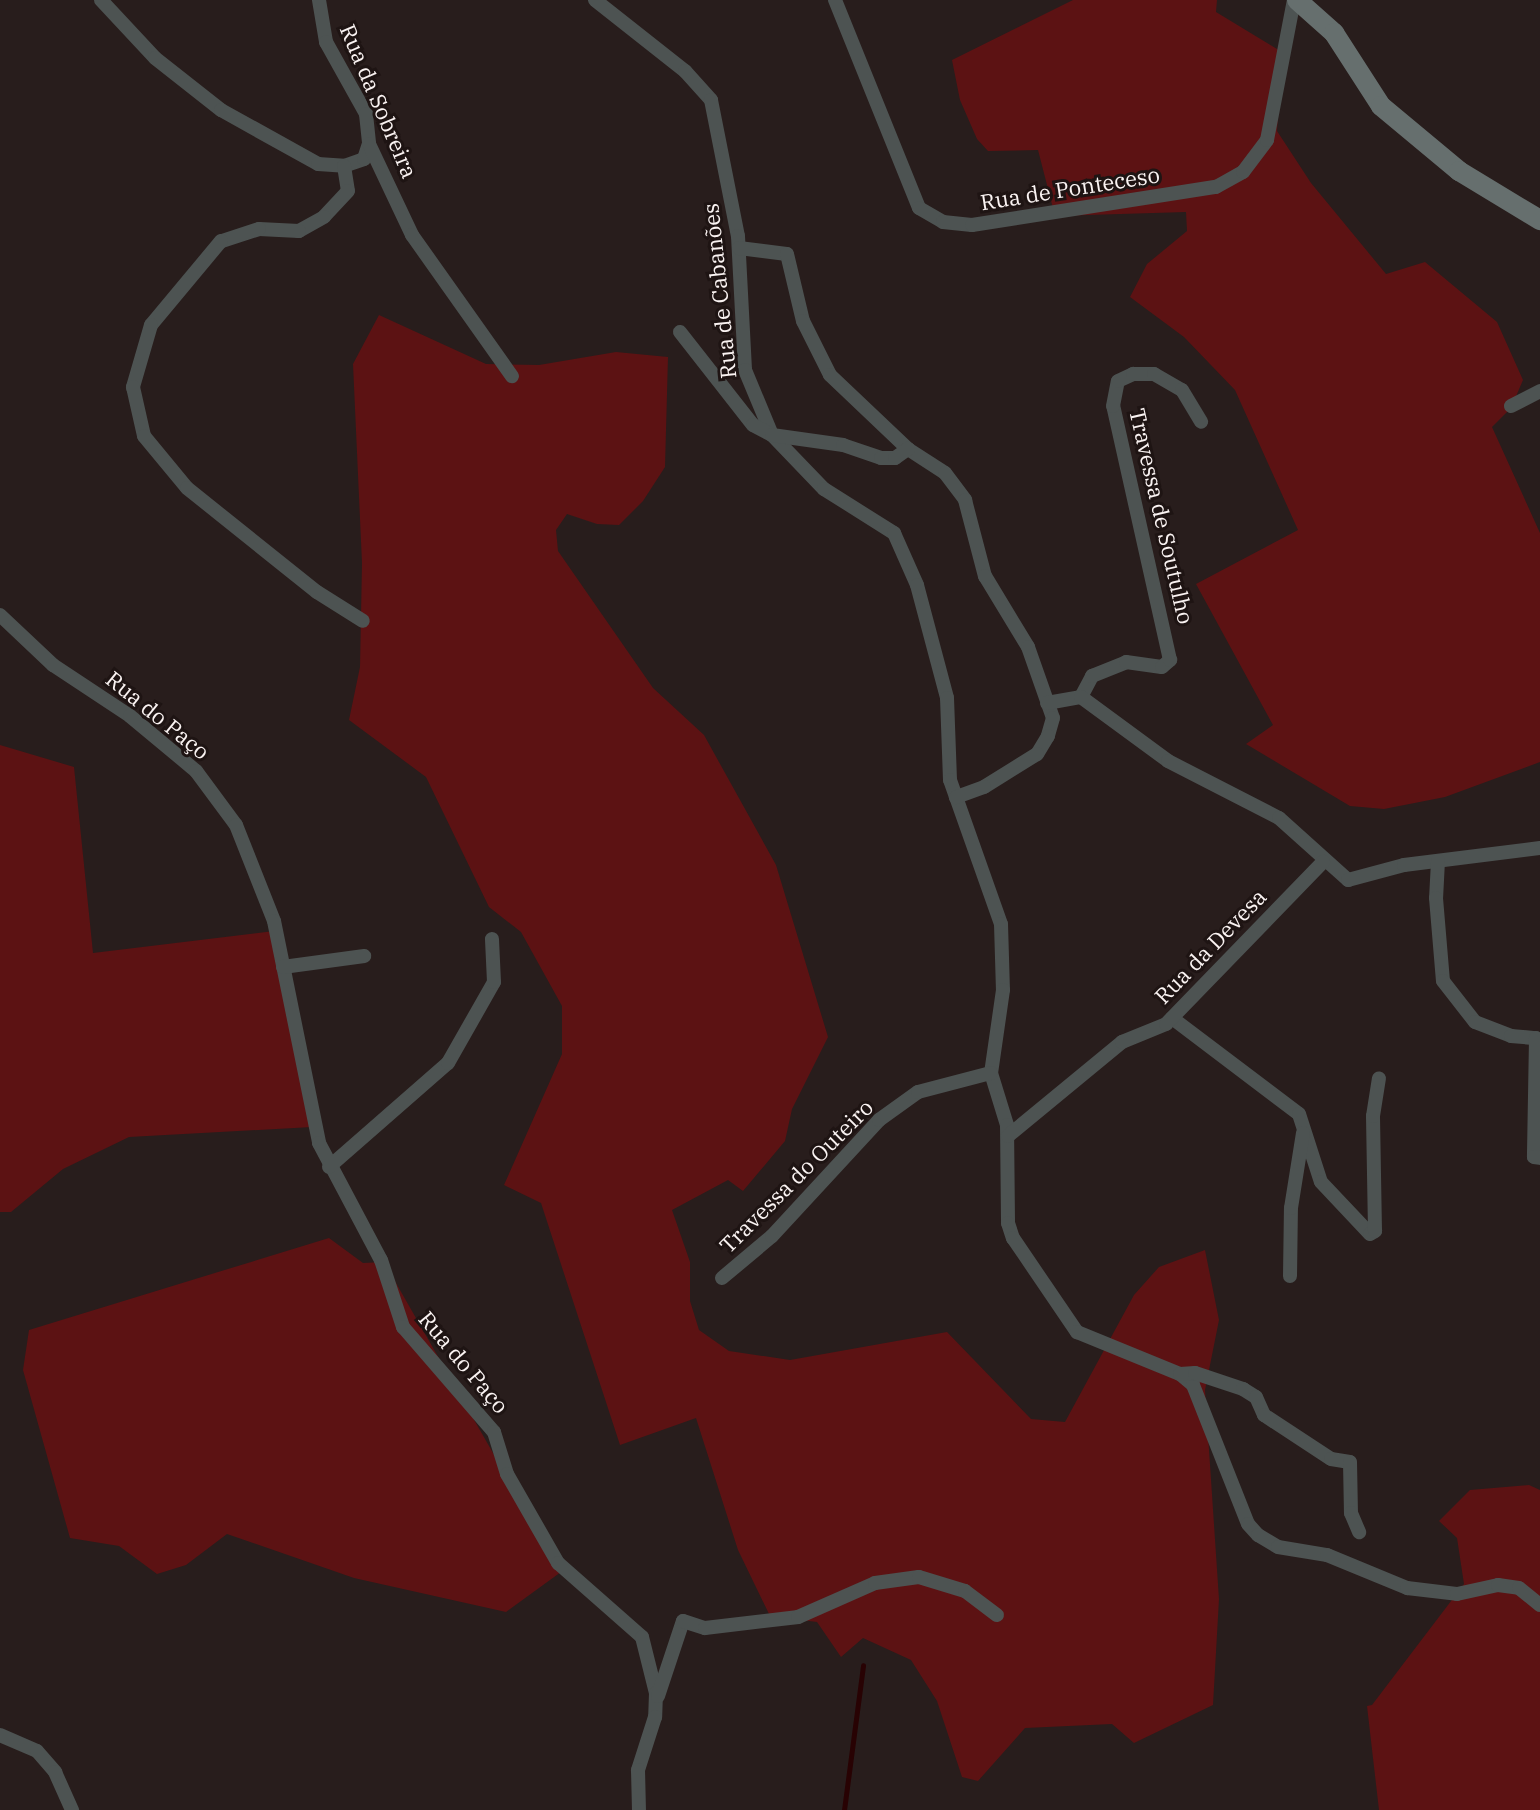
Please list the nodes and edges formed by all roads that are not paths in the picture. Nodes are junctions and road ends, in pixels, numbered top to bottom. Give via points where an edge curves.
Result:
1 (101, 0) edge
2 (319, 0) edge
3 (595, 0) edge
4 (835, 0) edge
5 (1305, 2) edge
6 (369, 144) junction
7 (344, 166) junction
8 (1540, 220) edge
9 (739, 248) junction
10 (680, 332) dead end
11 (512, 376) dead end
12 (1540, 391) edge
13 (1511, 406) dead end
14 (1201, 422) dead end
15 (772, 435) junction
16 (908, 449) junction
17 (0, 615) edge
18 (363, 621) dead end
19 (1081, 697) junction
20 (1047, 703) junction
21 (956, 797) junction
22 (1540, 848) edge
23 (1438, 861) junction
24 (1323, 862) junction
25 (492, 939) dead end
26 (364, 956) dead end
27 (283, 967) junction
28 (1172, 1018) junction
29 (991, 1073) junction
30 (1379, 1078) dead end
31 (1304, 1124) junction
32 (1008, 1136) junction
33 (1540, 1158) edge
34 (329, 1167) junction
35 (1290, 1276) dead end
36 (722, 1278) dead end
37 (1180, 1374) junction
38 (1359, 1532) dead end
39 (1540, 1605) edge
40 (997, 1615) dead end
41 (655, 1704) junction
42 (0, 1735) edge
43 (72, 1810) edge
44 (639, 1810) edge

1 - 7 street via 155,58 221,110 318,164
2 - 6 street, Rua da Sobreira via 326,42 366,114
3 - 9 street, Rua de Cabanões via 685,71 711,100
4 - 5 street, Rua de Ponteceso via 919,208 943,222 972,225 1216,187 1243,172 1267,140
5 - 8 street via 1381,106 1459,171
6 - 7 street via 364,159
6 - 11 street, Rua da Sobreira via 412,235
7 - 18 street via 348,191 324,217 299,231 259,229 221,241 151,325 133,387 144,436 187,488 257,546
9 - 15 street, Rua de Cabanões via 745,370
9 - 16 street via 787,254 803,321 830,375
10 - 15 street, Rua de Cabanões via 753,425
12 - 13 street
14 - 19 street, Travessa de Soutulho via 1182,390 1154,374 1133,374 1118,381 1113,406 1170,660 1162,667 1126,662 1092,676
15 - 16 street via 830,443 881,458 895,458
15 - 21 street, Rua de Cabanões via 824,489 880,522 903,546 947,698 947,766
16 - 20 street via 945,473 965,500 985,576 1015,620
17 - 27 street, Rua do Paço via 53,665 130,716 196,771 236,825 263,883
19 - 20 street
19 - 24 street via 1168,761 1279,818
20 - 21 street via 1053,718 1037,754 984,787
21 - 29 street, Rua de Cabanões via 1001,924 1004,976
22 - 23 street
23 - 24 street via 1404,865 1359,881
23 - 33 street via 1443,981 1475,1022 1511,1036 1536,1038 1534,1157
24 - 28 street, Rua da Devesa
25 - 34 street via 494,982 448,1063
26 - 27 street
27 - 34 street, Rua do Paço via 319,1143
28 - 31 street via 1277,1093
28 - 32 street, Rua da Devesa via 1122,1042
29 - 32 street
29 - 36 street, Travessa do Outeiro via 918,1092 879,1120 772,1236
30 - 31 street via 1373,1116 1375,1231 1370,1234 1321,1182
31 - 35 street via 1291,1208
32 - 37 street via 1008,1223 1013,1238 1077,1332
34 - 41 street, Rua do Paço via 381,1260 403,1327 494,1432 507,1474 535,1531 558,1563 642,1637 651,1661
37 - 38 street via 1195,1373 1243,1389 1256,1397 1264,1415 1331,1459 1350,1462 1351,1513
37 - 39 street via 1193,1385 1248,1524 1258,1535 1278,1547 1327,1555 1407,1588 1457,1594 1498,1585 1519,1588
40 - 41 street, Rua do Paço via 965,1591 919,1577 875,1583 798,1617 705,1628 683,1621
41 - 44 street, Rua do Paço via 638,1770
42 - 43 street via 37,1751 55,1772

